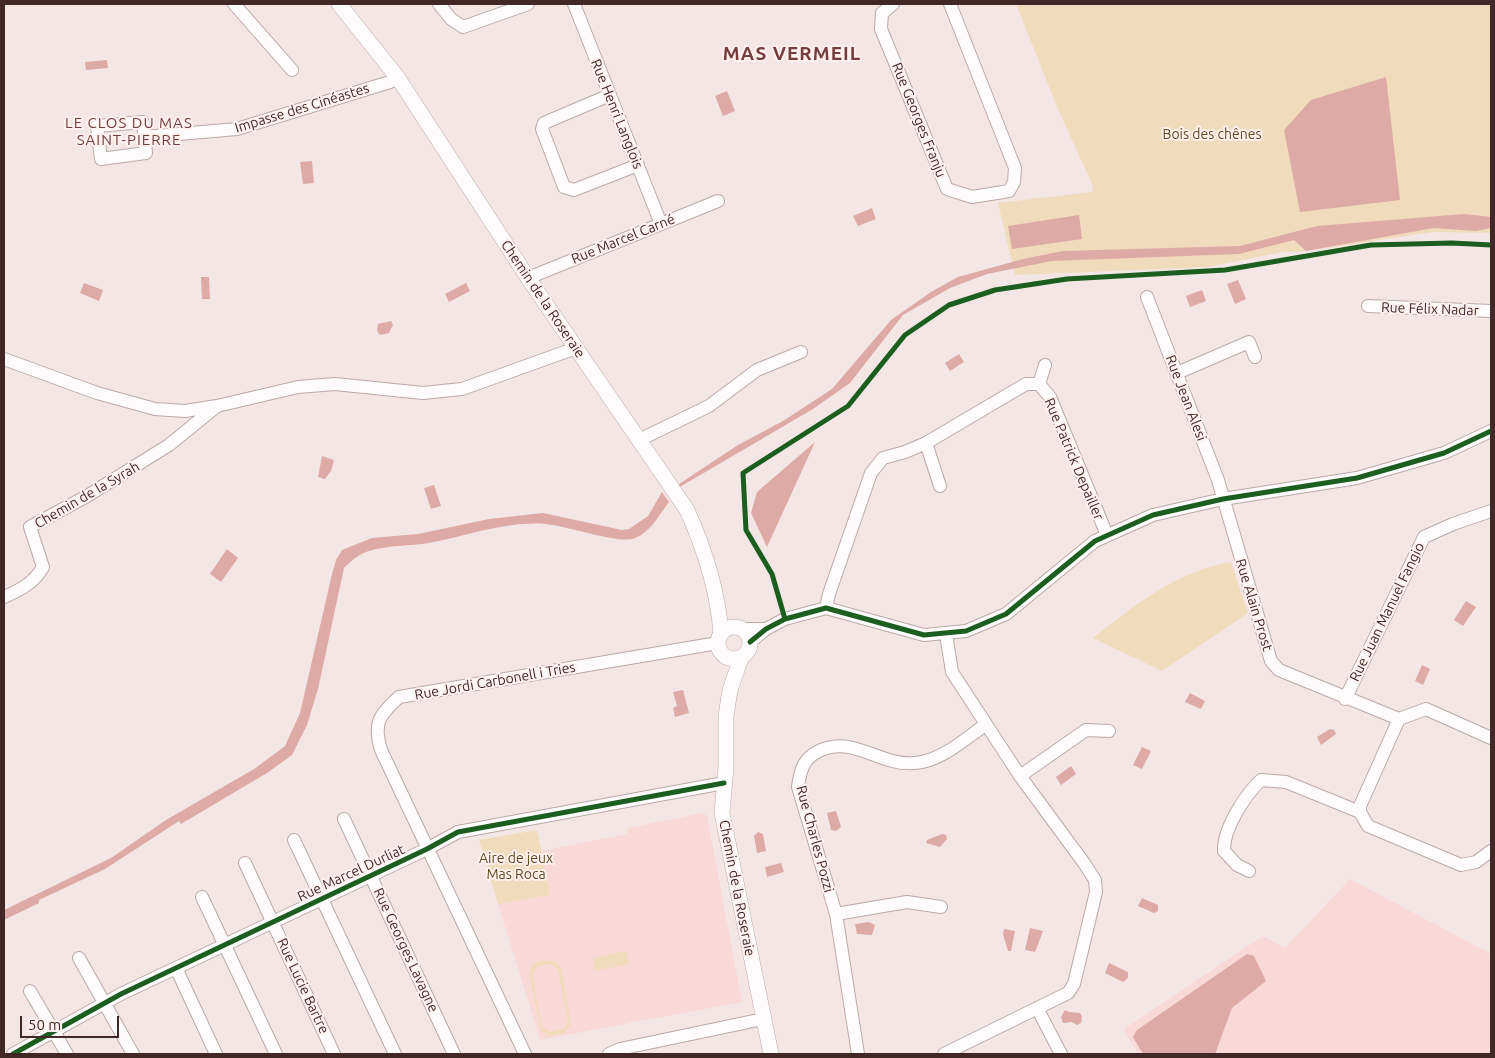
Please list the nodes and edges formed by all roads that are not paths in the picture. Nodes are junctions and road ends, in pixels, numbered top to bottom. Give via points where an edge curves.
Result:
1 (234, 4) edge
2 (339, 4) edge
3 (439, 4) edge
4 (528, 4) edge
5 (574, 4) edge
6 (893, 4) edge
7 (950, 4) edge
8 (292, 70) dead end
9 (398, 78) junction
10 (610, 95) junction
11 (144, 137) dead end
12 (638, 165) junction
13 (718, 201) dead end
14 (661, 224) junction
15 (528, 278) junction
16 (1147, 297) dead end
17 (1368, 306) dead end
18 (1491, 311) edge
19 (576, 348) junction
20 (801, 352) dead end
21 (1256, 357) dead end
22 (4, 358) edge
23 (1045, 365) dead end
24 (1177, 374) junction
25 (1039, 384) junction
26 (217, 406) junction
27 (1491, 431) edge
28 (639, 440) junction
29 (926, 443) junction
30 (940, 486) dead end
31 (1223, 499) junction
32 (1491, 511) edge
33 (1107, 535) junction
34 (4, 597) edge
35 (826, 608) junction
36 (719, 609) junction
37 (743, 633) junction
38 (946, 634) junction
39 (719, 638) junction
40 (733, 658) junction
41 (1345, 698) junction
42 (1399, 719) junction
43 (985, 725) junction
44 (1109, 731) dead end
45 (1491, 738) edge
46 (1020, 776) junction
47 (724, 784) junction
48 (1360, 812) junction
49 (344, 818) dead end
50 (294, 840) dead end
51 (427, 850) junction
52 (1491, 850) edge
53 (245, 863) dead end
54 (1249, 871) dead end
55 (371, 876) junction
56 (202, 897) dead end
57 (322, 899) junction
58 (941, 907) dead end
59 (836, 914) junction
60 (273, 922) junction
61 (225, 945) junction
62 (79, 958) dead end
63 (176, 968) junction
64 (30, 992) dead end
65 (104, 1003) junction
66 (1037, 1008) junction
67 (763, 1019) junction
68 (54, 1030) junction
69 (12, 1054) edge
70 (67, 1054) edge
71 (133, 1054) edge
72 (216, 1054) edge
73 (276, 1054) edge
74 (334, 1054) edge
75 (395, 1054) edge
76 (454, 1054) edge
77 (525, 1054) edge
78 (609, 1054) edge
79 (771, 1054) edge
80 (858, 1054) edge
81 (944, 1054) edge
82 (1061, 1054) edge

1 - 8 street
2 - 9 street, Chemin de la Roseraie
3 - 4 street via 451,19 463,27
5 - 10 street, Rue Henri Langlois
6 - 7 street, Rue Georges Franju via 882,13 881,29 947,189 972,197 1009,191 1014,182 1015,168
9 - 11 street, Impasse des Cinéastes via 237,129
9 - 15 street, Chemin de la Roseraie
10 - 12 street, Rue Henri Langlois
10 - 12 street via 544,123 542,129 564,188 574,190
12 - 14 street, Rue Henri Langlois
13 - 14 street, Rue Marcel Carné
14 - 15 street, Rue Marcel Carné
15 - 19 street, Chemin de la Roseraie
16 - 24 street, Rue Jean Alesi
17 - 18 street, Rue Félix Nadar
19 - 26 street via 462,389 423,393 336,384 298,387
19 - 28 street, Chemin de la Roseraie
20 - 28 street via 757,370 709,406
21 - 24 street via 1250,342
22 - 26 street via 97,393 155,409 186,411
23 - 25 street, Rue Patrick Depailler
24 - 31 street, Rue Jean Alesi
25 - 29 street, Rue Patrick Depailler via 1026,384
25 - 33 street, Rue Patrick Depailler via 1050,397
26 - 34 street, Chemin de la Syrah via 162,450 30,527 43,567 24,589
27 - 31 street via 1444,453 1357,478
28 - 36 street, Chemin de la Roseraie via 687,510 704,549
29 - 30 street
29 - 35 street, Rue Patrick Depailler via 883,458 871,473
31 - 33 street via 1153,515
31 - 41 street, Rue Alain Prost via 1271,661 1279,670
32 - 41 street, Rue Juan Manuel Fangio via 1424,537
33 - 38 street via 1006,614 966,631
35 - 37 street via 785,619 766,629
35 - 38 street via 924,635
36 - 37 street
36 - 39 street, Chemin de la Roseraie
37 - 39 street via 728,628
37 - 40 street via 748,651
38 - 43 street via 952,672
39 - 40 street via 720,651
39 - 51 street, Rue Jordi Carbonell i Tries via 399,697 383,711 376,732 381,750
40 - 47 street, Chemin de la Roseraie
41 - 42 street, Rue Alain Prost
42 - 45 street via 1426,709
42 - 48 street
43 - 46 street
43 - 59 street, Rue Charles Pozzi via 937,757 918,763 902,764 852,746 836,745 809,756 800,772 798,787
44 - 46 street via 1086,730
46 - 66 street via 1095,880 1096,892 1074,984 1068,992
47 - 51 street, Rue Marcel Durliat via 458,832
47 - 67 street, Chemin de la Roseraie via 722,813
48 - 52 street via 1368,826 1461,865 1476,862
48 - 54 street via 1286,782 1261,780 1249,792 1223,840 1224,851 1237,865
49 - 55 street, Rue Georges Lavagne
50 - 57 street
51 - 55 street, Rue Marcel Durliat
51 - 77 street, Rue Jordi Carbonell i Tries
53 - 60 street, Rue Lucie Bartre
55 - 57 street, Rue Marcel Durliat
55 - 76 street, Rue Georges Lavagne
56 - 61 street
57 - 60 street, Rue Marcel Durliat
57 - 75 street
58 - 59 street via 907,902
59 - 80 street, Rue Charles Pozzi
60 - 61 street, Rue Marcel Durliat
60 - 74 street, Rue Lucie Bartre
61 - 63 street, Rue Marcel Durliat
61 - 73 street
62 - 65 street
63 - 65 street, Rue Marcel Durliat
63 - 72 street
64 - 68 street
65 - 68 street, Rue Marcel Durliat
65 - 71 street
66 - 81 street
66 - 82 street
67 - 78 street
67 - 79 street, Chemin de la Roseraie
68 - 69 street, Rue Marcel Durliat
68 - 70 street

